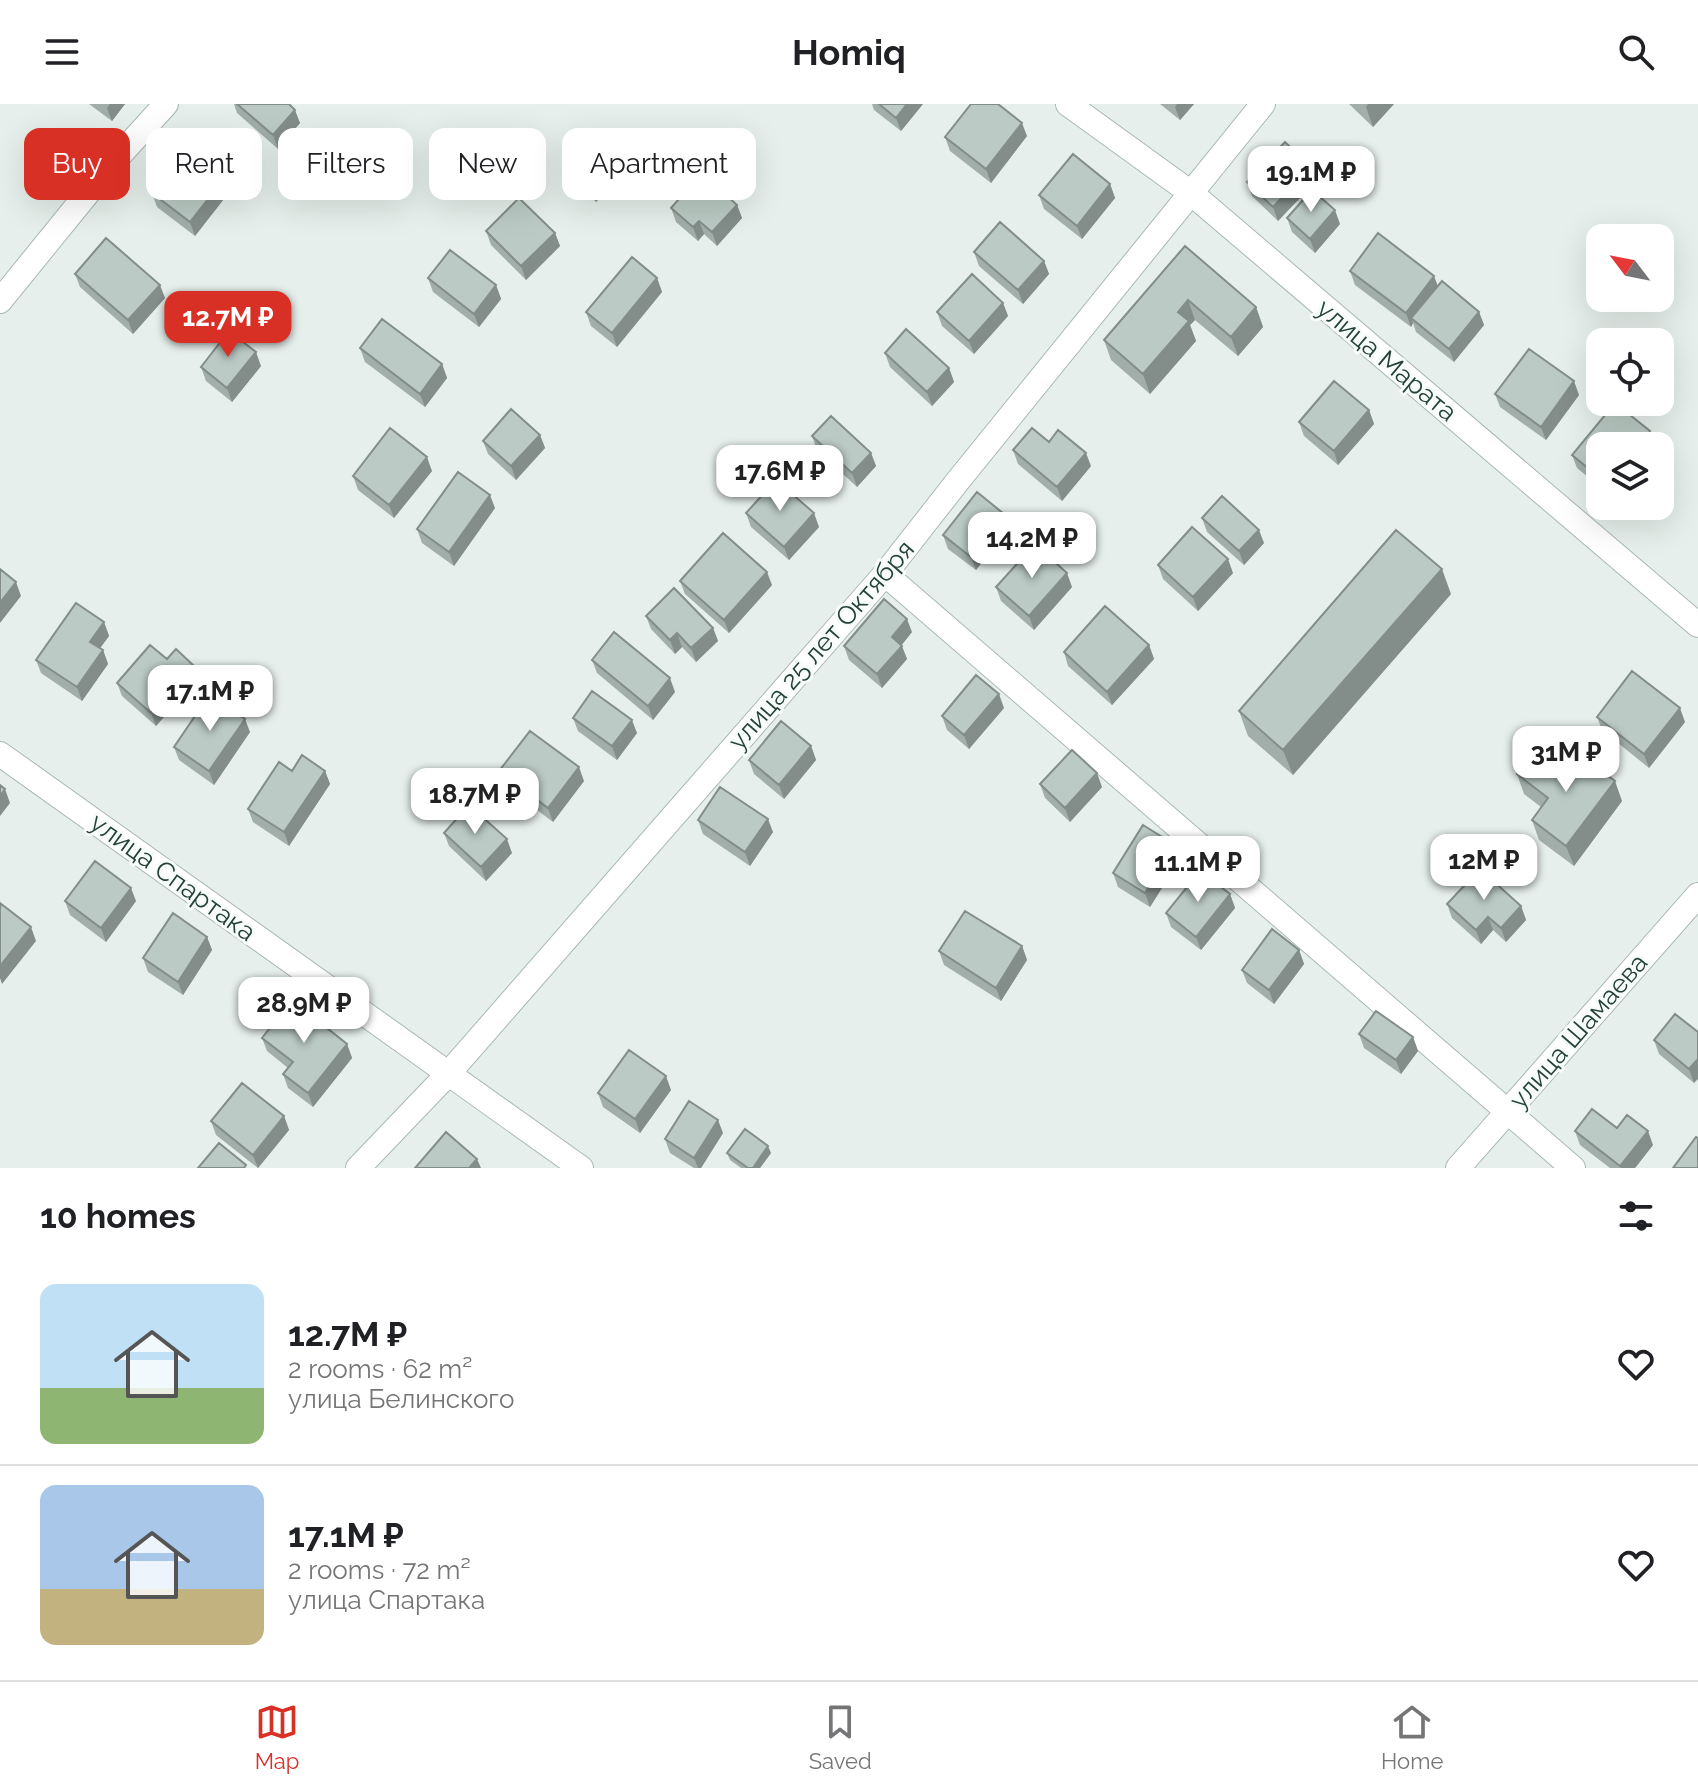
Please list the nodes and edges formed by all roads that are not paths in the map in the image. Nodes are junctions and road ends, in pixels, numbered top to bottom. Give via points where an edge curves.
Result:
1 (166, 104) edge
2 (1068, 104) edge
3 (1263, 104) edge
4 (1191, 193) junction
5 (0, 301) edge
6 (885, 574) junction
7 (1698, 625) edge
8 (0, 754) edge
9 (1698, 895) edge
10 (448, 1074) junction
11 (1507, 1112) junction
12 (358, 1168) edge
13 (581, 1168) edge
14 (1458, 1168) edge
15 (1573, 1168) edge

1 - 5 street
2 - 4 street, улица Марата
3 - 4 street, улица 25 лет Октября
4 - 6 street, улица 25 лет Октября
4 - 7 street, улица Марата
6 - 10 street, улица 25 лет Октября
6 - 11 street
8 - 10 street, улица Спартака
9 - 11 street, улица Шамаева
10 - 12 street, улица 25 лет Октября
10 - 13 street, улица Спартака
11 - 14 street, улица Шамаева
11 - 15 street

